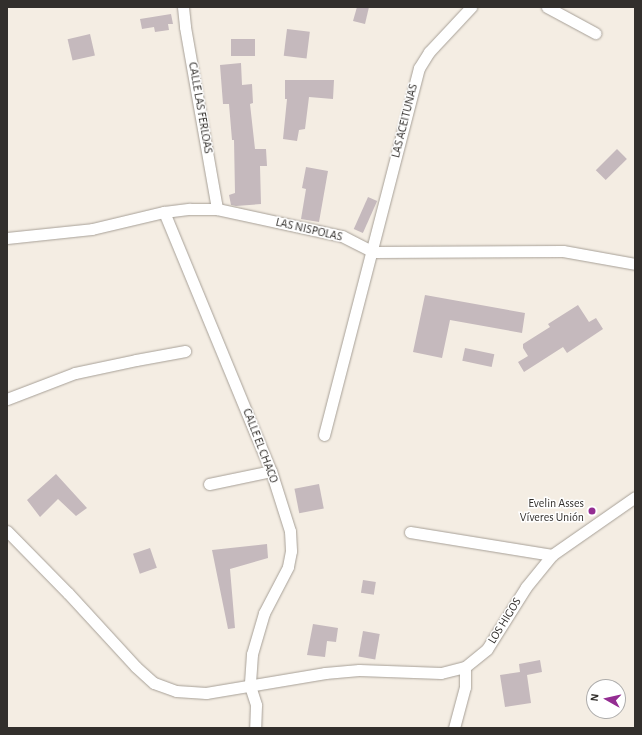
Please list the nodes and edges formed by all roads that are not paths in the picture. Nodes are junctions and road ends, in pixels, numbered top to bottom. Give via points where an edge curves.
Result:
1 (183, 7) edge
2 (471, 7) edge
3 (547, 7) edge
4 (595, 33) dead end
5 (217, 209) junction
6 (164, 212) junction
7 (7, 238) edge
8 (372, 252) junction
9 (635, 264) edge
10 (185, 351) dead end
11 (7, 399) edge
12 (324, 436) dead end
13 (271, 471) junction
14 (209, 484) dead end
15 (635, 497) edge
16 (7, 531) edge
17 (410, 532) dead end
18 (552, 555) junction
19 (465, 667) junction
20 (250, 686) junction
21 (255, 728) edge
22 (454, 728) edge

1 - 5 street, CALLE LAS FERLOAS
2 - 8 street, LAS ACEITUNAS via 429,52 419,68
3 - 4 street
5 - 6 street, LAS NISPOLAS
5 - 8 street, LAS NISPOLAS via 342,236
6 - 7 street, LAS NISPOLAS via 92,229
6 - 13 street, CALLE EL CHACO
8 - 9 street, LAS NISPOLAS via 564,251
8 - 12 street, LAS ACEITUNAS
10 - 11 street via 75,373
13 - 14 street
13 - 20 street, CALLE EL CHACO via 290,531 291,551 285,574 264,613 255,640
15 - 18 street, LOS HIGOS
16 - 20 street, LOS HIGOS via 154,683 176,691 206,693
17 - 18 street
18 - 19 street, LOS HIGOS via 526,587 488,649
19 - 20 street, LOS HIGOS via 441,673 359,670 310,675
19 - 22 street via 465,687
20 - 21 street via 256,705

